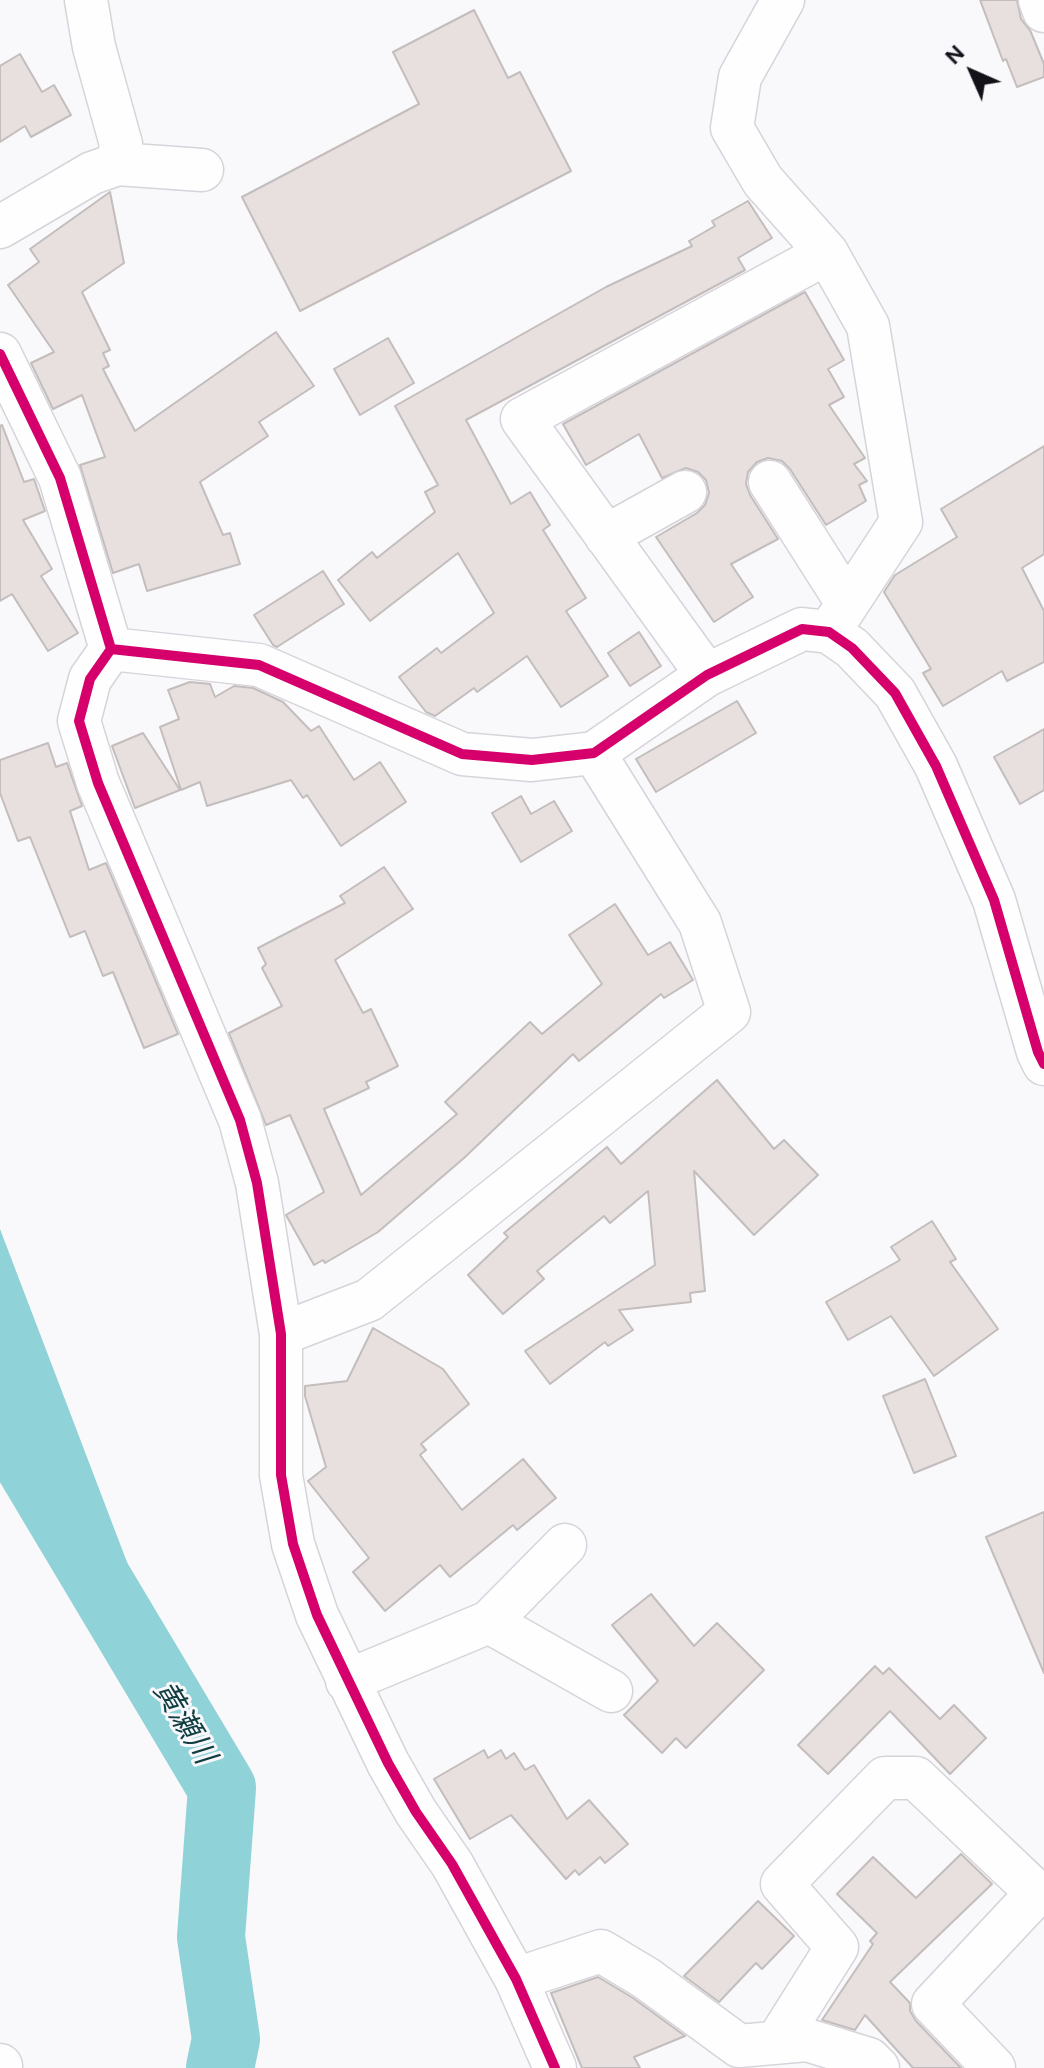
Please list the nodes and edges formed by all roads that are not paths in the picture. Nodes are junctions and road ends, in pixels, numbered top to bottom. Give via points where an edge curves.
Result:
1 (86, 0) edge
2 (783, 0) edge
3 (1040, 0) edge
4 (1044, 11) edge
5 (118, 164) junction
6 (202, 170) dead end
7 (0, 227) edge
8 (827, 253) junction
9 (0, 354) edge
10 (770, 482) dead end
11 (685, 492) dead end
12 (606, 536) junction
13 (838, 617) junction
14 (111, 649) junction
15 (707, 675) junction
16 (594, 753) junction
17 (1044, 1064) edge
18 (281, 1334) junction
19 (565, 1545) dead end
20 (489, 1622) junction
21 (347, 1681) junction
22 (611, 1691) dead end
23 (516, 1979) junction
24 (777, 2042) junction
25 (555, 2068) edge
26 (878, 2068) edge
27 (994, 2068) edge

1 - 5 street via 121,144
2 - 8 street via 740,77 732,128 763,181
3 - 4 street
5 - 6 street
5 - 7 street via 92,173
8 - 12 street via 522,419
8 - 13 street via 868,326 901,522
9 - 14 street via 60,478
10 - 13 street
11 - 12 street
12 - 15 street
13 - 15 street
13 - 17 street via 852,648 895,693 936,766 994,900
14 - 16 street via 259,665 462,754 532,760
14 - 18 street via 90,679 79,721 98,783 240,1120 257,1183
15 - 16 street
16 - 18 street via 700,923 729,1012 369,1300
18 - 21 street via 281,1475 293,1544
19 - 20 street
20 - 21 street
20 - 22 street
21 - 23 street via 402,1788
23 - 24 street via 601,1951 739,2046
23 - 25 street
24 - 26 street via 807,2040 869,2059
24 - 27 street via 837,1947 782,1884 885,1778 916,1778 1037,1893 933,2004

